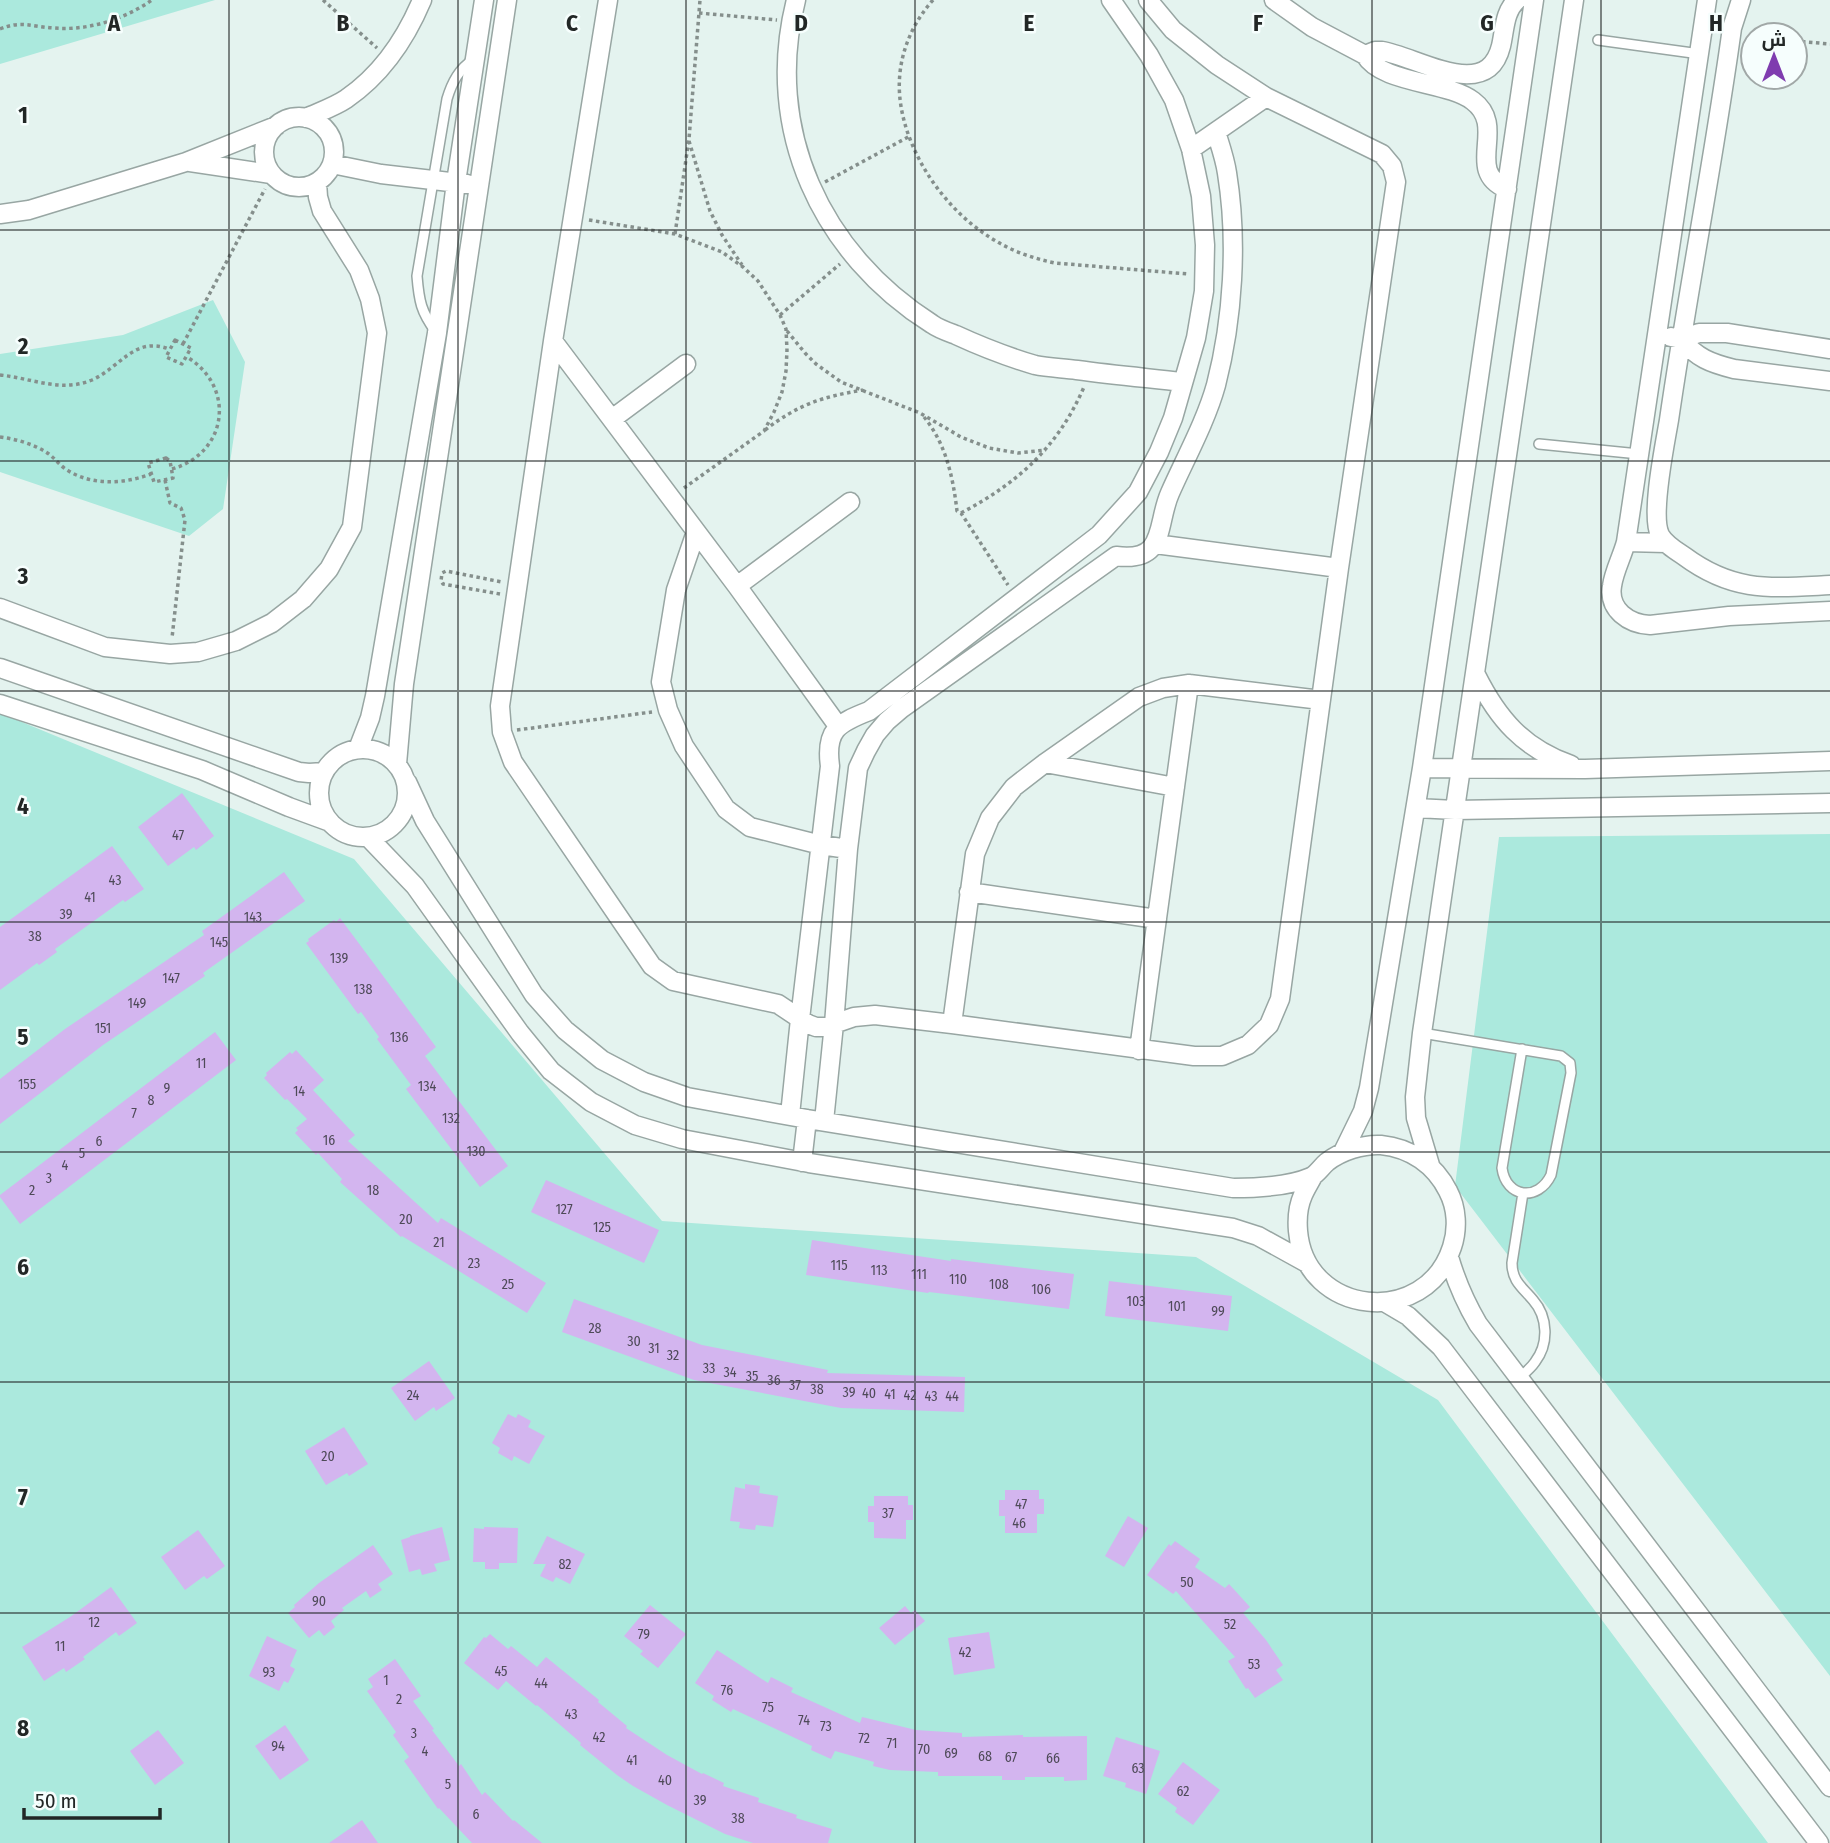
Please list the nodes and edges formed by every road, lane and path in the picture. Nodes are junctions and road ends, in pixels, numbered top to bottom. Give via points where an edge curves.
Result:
1 (152, 0) edge
2 (323, 0) edge
3 (422, 0) edge
4 (484, 0) edge
5 (507, 0) edge
6 (608, 0) edge
7 (700, 0) edge
8 (796, 0) edge
9 (933, 0) edge
10 (1111, 0) edge
11 (1148, 0) edge
12 (1274, 0) edge
13 (1517, 0) edge
14 (1534, 0) edge
15 (1574, 0) edge
16 (1707, 0) edge
17 (1741, 0) edge
18 (699, 13) junction
19 (790, 21) junction
20 (0, 29) edge
21 (1598, 40) dead end
22 (1809, 42) edge
23 (1830, 44) edge
24 (1700, 54) junction
25 (1366, 55) junction
26 (389, 58) junction
27 (475, 58) junction
28 (1266, 97) junction
29 (306, 118) junction
30 (276, 126) junction
31 (1216, 132) junction
32 (910, 136) junction
33 (689, 139) junction
34 (1191, 149) junction
35 (186, 162) junction
36 (332, 164) junction
37 (274, 176) junction
38 (432, 181) junction
39 (317, 182) junction
40 (456, 182) junction
41 (1680, 184) junction
42 (479, 186) junction
43 (1705, 188) junction
44 (811, 189) junction
45 (1507, 189) junction
46 (0, 214) edge
47 (573, 218) junction
48 (675, 234) junction
49 (852, 254) junction
50 (743, 267) junction
51 (1204, 275) junction
52 (780, 315) junction
53 (786, 329) junction
54 (437, 333) junction
55 (1657, 335) junction
56 (1681, 339) junction
57 (553, 341) junction
58 (183, 344) junction
59 (169, 349) junction
60 (1830, 349) edge
61 (187, 357) junction
62 (686, 364) dead end
63 (1089, 372) junction
64 (0, 375) edge
65 (1183, 382) junction
66 (1830, 382) edge
67 (866, 390) junction
68 (920, 413) junction
69 (612, 419) junction
70 (764, 431) junction
71 (0, 436) edge
72 (1539, 444) dead end
73 (1046, 450) junction
74 (1639, 454) junction
75 (173, 469) junction
76 (151, 474) junction
77 (164, 480) junction
78 (671, 497) junction
79 (850, 502) dead end
80 (961, 513) junction
81 (696, 532) junction
82 (1099, 535) junction
83 (1626, 542) junction
84 (1666, 543) junction
85 (1155, 544) junction
86 (1116, 556) junction
87 (1339, 568) junction
88 (1830, 585) edge
89 (737, 586) junction
90 (517, 591) junction
91 (1017, 597) junction
92 (0, 608) edge
93 (1830, 611) edge
94 (170, 654) junction
95 (0, 668) edge
96 (1476, 675) junction
97 (1189, 684) junction
98 (1321, 700) junction
99 (0, 704) edge
100 (668, 710) junction
101 (838, 726) junction
102 (502, 732) junction
103 (358, 749) junction
104 (1830, 761) edge
105 (1045, 763) junction
106 (397, 764) junction
107 (830, 766) junction
108 (858, 768) junction
109 (1422, 768) junction
110 (1462, 769) junction
111 (1585, 769) junction
112 (324, 772) junction
113 (407, 782) junction
114 (1175, 787) junction
115 (1830, 803) edge
116 (1416, 808) junction
117 (1455, 810) junction
118 (330, 822) junction
119 (368, 837) junction
120 (821, 845) junction
121 (848, 849) junction
122 (969, 892) junction
123 (1157, 919) junction
124 (800, 1020) junction
125 (834, 1024) junction
126 (952, 1024) junction
127 (1422, 1033) junction
128 (1522, 1049) junction
129 (1139, 1050) junction
130 (807, 1118) junction
131 (1343, 1152) junction
132 (802, 1162) junction
133 (1430, 1166) junction
134 (1313, 1176) junction
135 (1523, 1193) junction
136 (1449, 1257) junction
137 (1307, 1263) junction
138 (1385, 1303) junction
139 (1520, 1378) junction
140 (1830, 1787) edge
141 (1819, 1843) edge

1 - 20 path via 129,14 84,26 58,29 20,23
2 - 26 path
3 - 26 street
4 - 27 street
5 - 42 street
6 - 47 street
7 - 18 path
8 - 19 street
9 - 32 path via 915,24 901,68 900,99
10 - 34 street via 1174,100
11 - 28 street via 1173,30
12 - 25 street via 1312,27
13 - 25 street via 1508,12 1499,54 1482,72 1464,75 1382,51
14 - 45 street
15 - 96 street
16 - 24 street
17 - 43 street via 1732,27
18 - 19 path
18 - 33 path
19 - 44 street via 786,90 799,157
21 - 24 lane
22 - 23 path
24 - 41 street
25 - 45 street via 1382,71 1475,102 1488,125 1488,173 1498,186
26 - 29 street via 345,99
27 - 38 lane via 463,66 450,88
27 - 40 street
28 - 31 street
28 - 87 street via 1382,154 1392,166 1396,182
29 - 30 street via 295,117
29 - 36 street via 327,131 334,147
30 - 35 street
30 - 37 street via 264,154
31 - 34 street
31 - 85 street via 1227,172 1231,218 1229,320 1215,387 1168,498
32 - 44 path
32 - 51 path via 939,191 974,227 1005,246 1055,263
33 - 48 path
33 - 50 path via 710,211
34 - 51 street via 1201,196
35 - 37 street
35 - 46 street via 29,210
36 - 38 street
36 - 39 street
37 - 39 street via 297,187
37 - 58 path
38 - 40 street
38 - 54 lane via 417,276 424,316
39 - 94 street via 322,211 359,270 377,332 352,527 329,569 303,599 272,623 236,641
40 - 42 street
40 - 54 street
41 - 43 street
41 - 55 street
42 - 106 street via 404,684
43 - 56 street
44 - 49 street
45 - 109 street
47 - 48 path
47 - 57 street
48 - 50 path via 722,252
49 - 52 path
49 - 63 street via 889,293 933,326 1038,365
50 - 52 path
51 - 65 street via 1196,338
52 - 53 path
53 - 67 path via 805,354 828,373
53 - 70 path via 782,392
54 - 103 street via 375,696
55 - 56 street
55 - 74 street
56 - 60 street via 1699,333 1727,333
56 - 66 street via 1706,361
56 - 84 street via 1658,493 1657,522
57 - 69 street
57 - 90 street
58 - 59 path via 175,340
58 - 61 path via 191,348
59 - 61 path via 166,357 184,363
59 - 64 path via 141,347 79,384 55,385
61 - 75 path via 204,370 215,387 219,418 207,447 192,461
62 - 69 street
63 - 65 street
63 - 73 path via 1071,413
65 - 82 street via 1159,452 1138,492
67 - 68 path
67 - 70 path via 820,398
68 - 73 path via 989,448 1018,453
68 - 80 path via 947,458
69 - 78 street
70 - 78 path
71 - 76 path via 41,449 85,478 126,481
72 - 74 lane
73 - 80 path via 1007,486
74 - 83 street
75 - 76 path via 166,458 148,463
75 - 77 path via 173,478
76 - 77 path via 154,482
77 - 94 path via 170,503 181,509 185,520
78 - 81 street
79 - 89 street
80 - 91 path
81 - 89 street
81 - 100 street via 676,590 667,643 661,682
82 - 86 street
82 - 91 street
83 - 84 street
83 - 93 street via 1611,595 1621,614 1639,625
84 - 88 street via 1708,572 1743,585
85 - 86 street via 1138,556
85 - 87 street
86 - 108 street via 901,709 875,735
87 - 98 street
89 - 101 street
90 - 90 path via 446,571 440,581 443,584
90 - 102 street via 500,706
91 - 101 street via 869,712
92 - 94 street via 105,647
95 - 112 street via 299,772
96 - 110 street
96 - 111 street via 1489,701 1531,745 1556,760
97 - 98 street
97 - 105 street via 1139,697
97 - 114 street
98 - 129 street via 1280,999 1269,1025 1248,1045 1222,1056
99 - 118 street via 202,770
100 - 102 path
100 - 120 street via 684,746 726,809 750,827
101 - 107 street via 829,743
102 - 124 street via 513,762 652,966 673,981 778,1004
103 - 106 street via 380,752
103 - 112 street via 338,756
104 - 111 street
105 - 114 street
105 - 122 street via 1014,787 990,818 975,853
106 - 113 street
107 - 108 street
107 - 120 street
108 - 121 street
109 - 110 street
109 - 116 street
110 - 111 street
110 - 117 street
112 - 118 street via 320,803
113 - 119 street via 407,804 396,822
113 - 130 street via 425,821 508,955 534,995 565,1030 602,1059 644,1082 688,1097
114 - 123 street
115 - 117 street
116 - 117 street
116 - 131 street via 1369,1088
117 - 127 street
118 - 119 street via 347,834
119 - 132 street via 415,886 527,1043 551,1071 591,1102 635,1125 682,1139
120 - 121 street
120 - 124 street
121 - 125 street
122 - 123 street
122 - 126 street
123 - 129 street
124 - 125 street via 816,1027
124 - 130 street
125 - 126 street via 875,1015
125 - 130 street
126 - 129 street
127 - 128 lane
127 - 133 street via 1416,1118
128 - 135 lane via 1502,1168 1511,1188
128 - 135 lane via 1561,1056 1572,1068 1551,1175 1538,1191
130 - 132 street
130 - 134 street via 1233,1188 1270,1186
131 - 133 street via 1379,1145 1415,1154
131 - 134 street
132 - 137 street via 1233,1228
133 - 136 street via 1452,1199 1456,1218
134 - 137 street via 1297,1219
135 - 139 lane via 1512,1271 1541,1313 1545,1333 1536,1361
136 - 138 street via 1423,1288
136 - 139 street via 1466,1305
137 - 138 street via 1340,1295
138 - 141 street via 1408,1316 1441,1347
139 - 140 street

